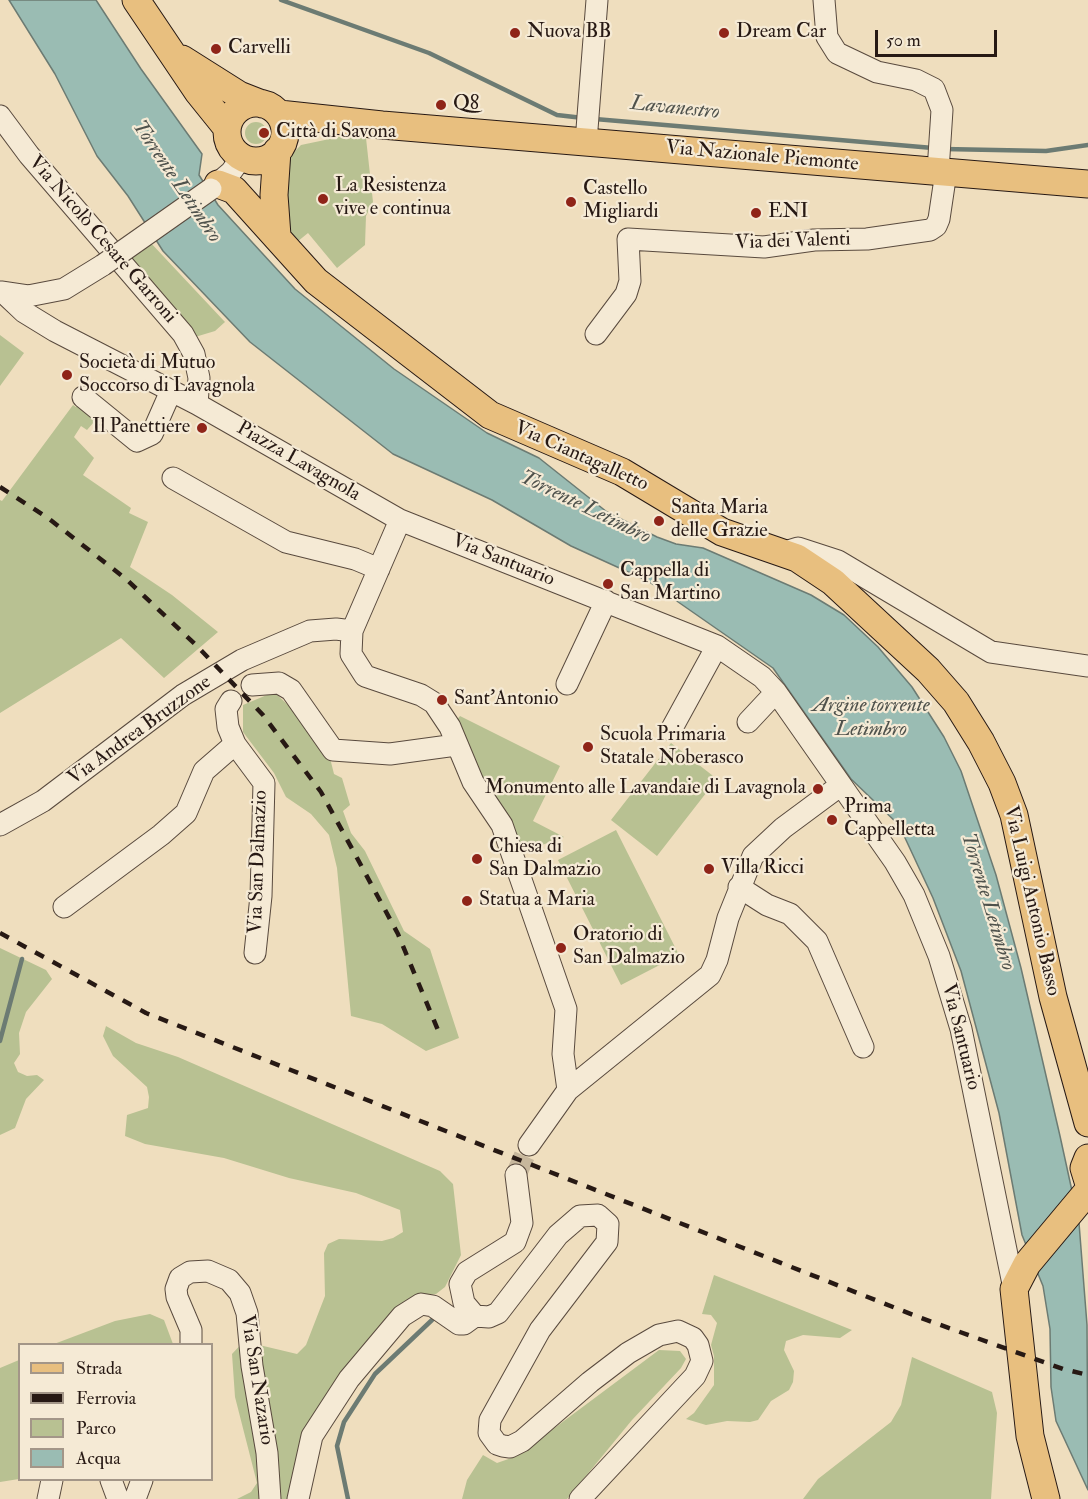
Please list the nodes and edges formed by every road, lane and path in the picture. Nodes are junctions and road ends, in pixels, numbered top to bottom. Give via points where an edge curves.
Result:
1 (136, 0) edge
2 (824, 0) edge
3 (590, 3) edge
4 (174, 53) junction
5 (271, 109) junction
6 (0, 116) edge
7 (353, 123) junction
8 (227, 129) junction
9 (586, 137) junction
10 (264, 152) junction
11 (942, 172) junction
12 (1088, 184) edge
13 (214, 186) junction
14 (277, 236) junction
15 (3, 293) edge
16 (596, 334) dead end
17 (171, 390) junction
18 (83, 397) dead end
19 (197, 404) junction
20 (173, 478) dead end
21 (400, 520) junction
22 (784, 552) junction
23 (380, 569) junction
24 (606, 602) junction
25 (352, 631) junction
26 (717, 646) junction
27 (1088, 666) edge
28 (567, 684) dead end
29 (252, 685) dead end
30 (776, 692) junction
31 (231, 701) dead end
32 (748, 722) dead end
33 (671, 730) dead end
34 (235, 744) junction
35 (456, 745) junction
36 (841, 785) junction
37 (0, 825) edge
38 (739, 887) junction
39 (64, 907) dead end
40 (255, 953) dead end
41 (863, 1047) dead end
42 (568, 1090) junction
43 (1088, 1123) edge
44 (529, 1144) tunnel mouth
45 (1088, 1158) edge
46 (516, 1174) tunnel mouth
47 (1085, 1192) edge
48 (1014, 1288) junction
49 (475, 1316) junction
50 (191, 1343) edge
51 (52, 1481) edge
52 (112, 1481) edge
53 (141, 1481) edge
54 (48, 1499) edge
55 (118, 1499) edge
56 (135, 1499) edge
57 (270, 1499) edge
58 (298, 1499) edge
59 (580, 1499) edge
60 (1046, 1499) edge

1 - 4 main road
2 - 11 street via 827,37 837,53 877,72 916,80 934,89 942,110
3 - 9 street
4 - 5 main road via 239,95
4 - 8 main road
5 - 7 main road, Via Nazionale Piemonte
5 - 8 main road via 253,103 235,111
5 - 10 main road via 285,132
6 - 19 street, Via Nicolò Cesare Garroni via 183,334 194,354 199,378
7 - 9 main road, Via Nazionale Piemonte
7 - 10 main road, Via Nazionale Piemonte
8 - 10 main road via 230,145
9 - 11 main road, Via Nazionale Piemonte
10 - 13 street
10 - 14 main road via 274,195
11 - 12 main road, Via Nazionale Piemonte
11 - 16 street, Via dei Valenti via 939,219 930,230 764,247 628,239 630,281 626,294
13 - 14 main road, Via Ciantagalletto via 234,190
13 - 15 street, bridge via 64,289 28,296
14 - 22 main road, Via Ciantagalletto via 316,281 490,415 622,472 722,532
15 - 17 street, Piazza Lavagnola via 55,331
17 - 18 street via 152,434 137,441
17 - 19 street, Piazza Lavagnola
19 - 21 street, Piazza Lavagnola
20 - 23 street via 285,542
21 - 23 street
21 - 24 street, Via Santuario
22 - 27 street, Via Ciantagalletto via 798,548 838,561 992,652
22 - 43 main road, Via Luigi Antonio Basso via 817,569 884,628 956,702 981,742 1014,815 1053,997
23 - 25 street
24 - 26 street, Via Santuario
24 - 28 street
25 - 35 street via 351,654 364,676 434,703 450,727
25 - 37 street, Via Andrea Bruzzone via 310,631 274,644 183,695 43,801
26 - 30 street, Via Santuario via 762,677
26 - 33 street
29 - 35 street via 279,682 291,690 333,750 390,754
30 - 32 street
30 - 36 street, Via Santuario
31 - 34 street, Via San Dalmazio via 226,709
34 - 39 street via 204,771 186,813
34 - 40 street, Via San Dalmazio via 264,783
35 - 42 street via 473,782 502,825 566,1009 562,1054
36 - 38 street via 753,856
36 - 48 street, Via Santuario via 914,895 939,957 961,1029
38 - 41 street via 790,914 817,941
38 - 42 street via 710,975
42 - 44 street
45 - 47 main road via 1084,1168
46 - 49 street via 522,1223 515,1242 467,1272 460,1284 464,1303
47 - 48 main road via 1027,1264
48 - 60 main road, Via Santuario via 1030,1436
49 - 58 street via 459,1324 433,1306 421,1304 402,1316 350,1379 312,1436
49 - 59 street via 489,1317 498,1312 558,1235 580,1216 598,1215 608,1224 607,1242 540,1330 490,1419 489,1433 497,1444 510,1447 628,1353 659,1335 678,1331 698,1345 702,1361 694,1376
50 - 57 street, Via San Nazario via 191,1330 176,1289 180,1278 190,1272 208,1271 229,1280 240,1293 247,1313
51 - 54 street
52 - 55 street
53 - 56 street

